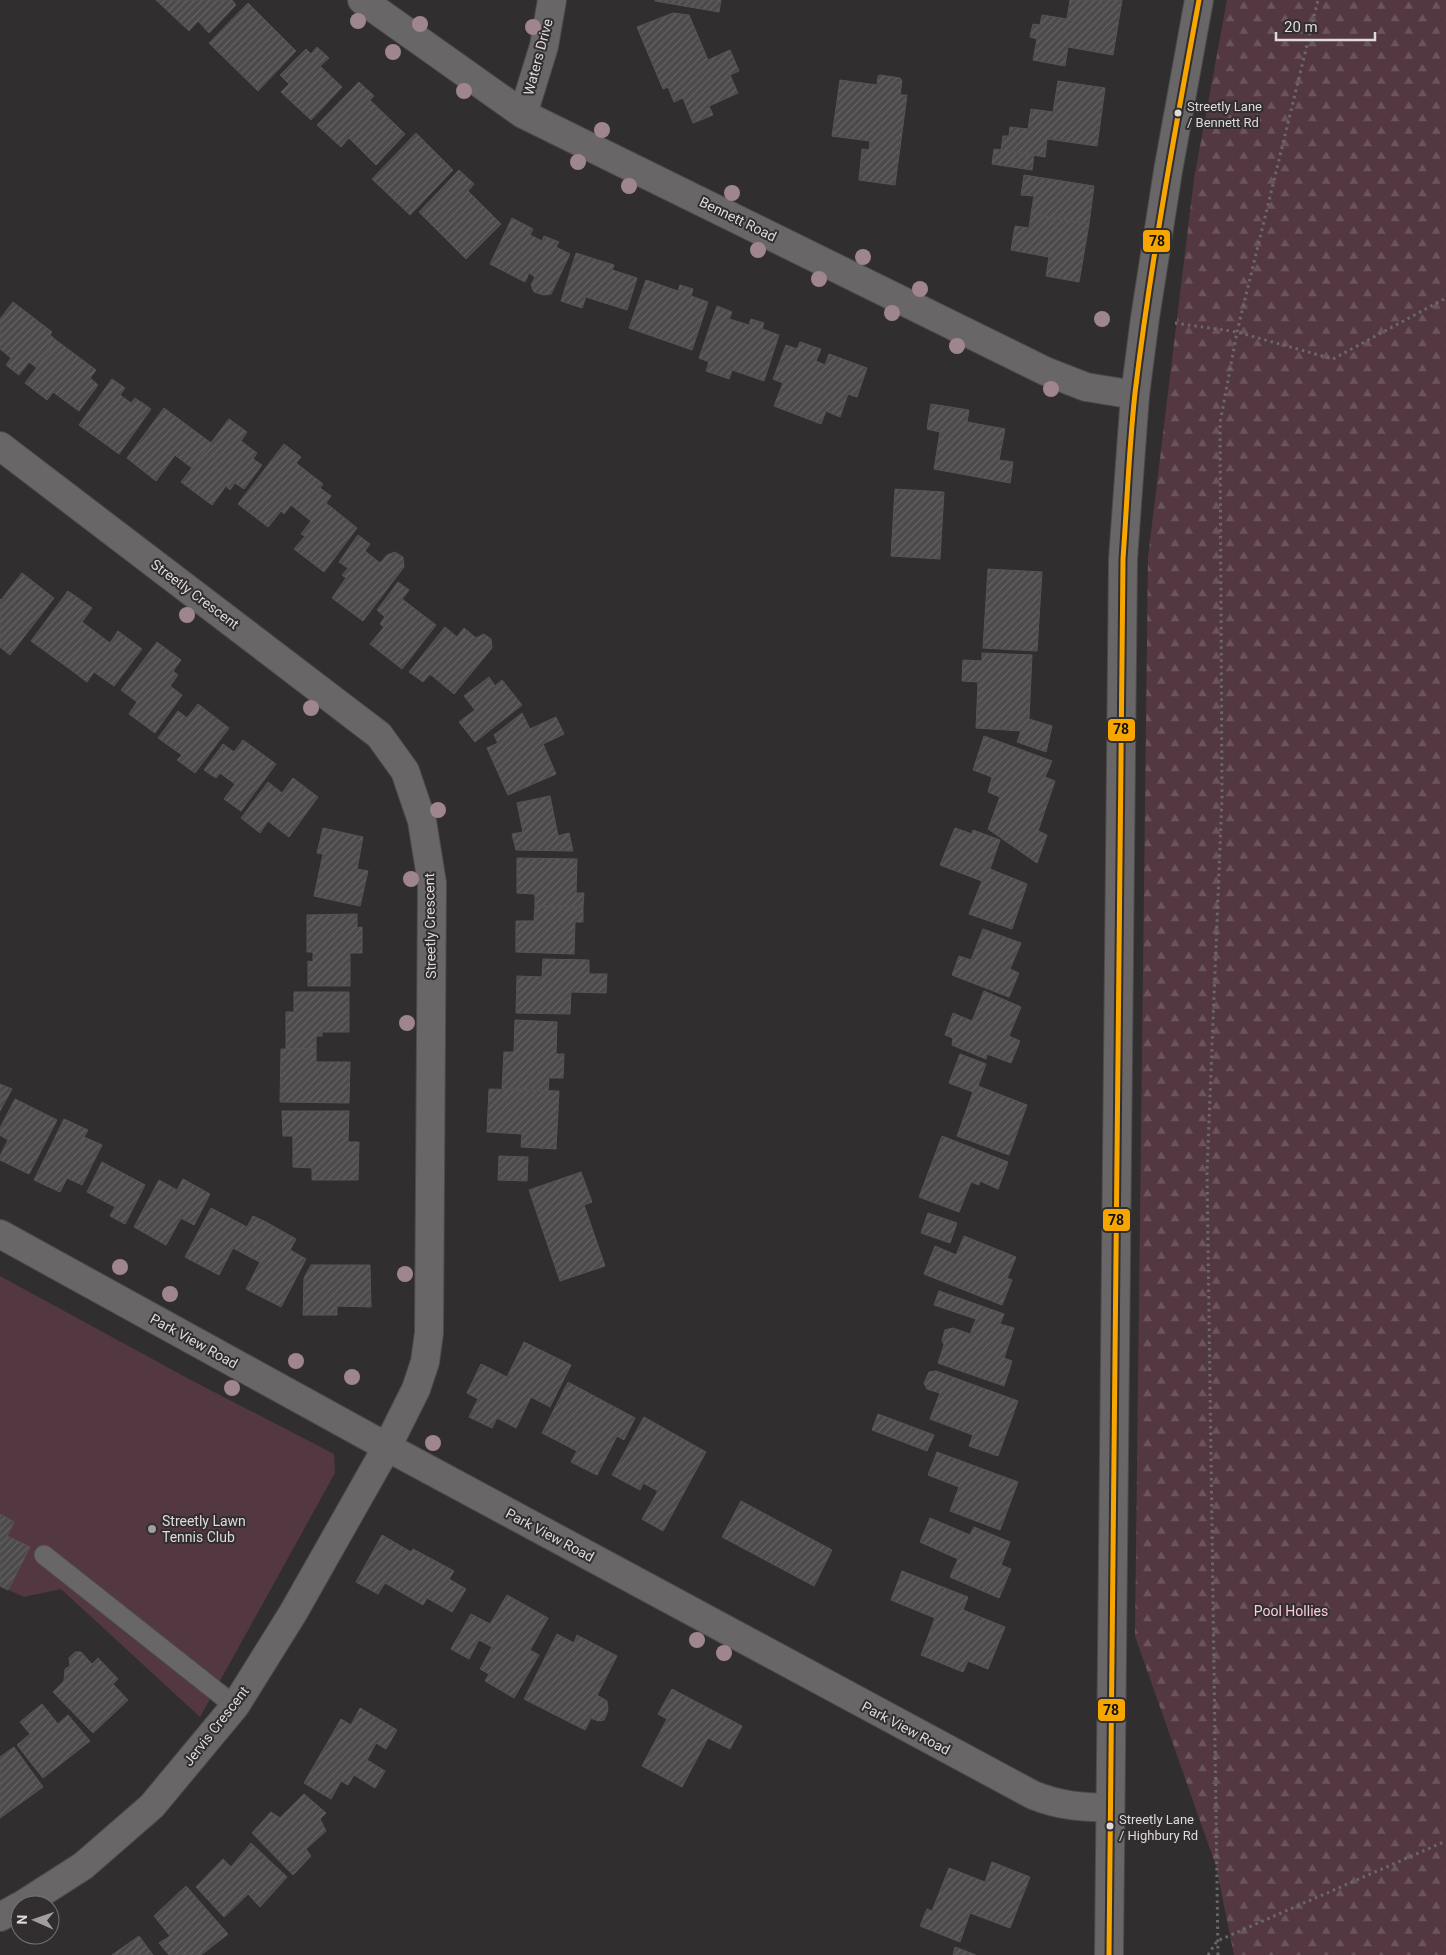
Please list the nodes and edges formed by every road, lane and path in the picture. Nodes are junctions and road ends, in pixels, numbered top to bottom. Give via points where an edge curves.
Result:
1 (362, 0) edge
2 (552, 0) edge
3 (1199, 0) edge
4 (1318, 0) edge
5 (523, 114) junction
6 (1446, 298) edge
7 (1145, 318) junction
8 (1237, 332) junction
9 (1135, 395) junction
10 (0, 446) edge
11 (0, 1234) edge
12 (387, 1448) junction
13 (44, 1555) dead end
14 (235, 1706) junction
15 (1110, 1808) junction
16 (1446, 1841) edge
17 (38, 1895) edge
18 (1217, 1941) junction
19 (1108, 1955) edge
20 (1208, 1955) edge
21 (1218, 1955) edge

1 - 5 street, Bennett Road
2 - 5 street, Waters Drive via 544,46
3 - 7 street
4 - 8 path
5 - 9 street, Bennett Road via 1045,371 1086,387
6 - 8 path via 1332,359
7 - 8 path
7 - 9 street
8 - 18 path via 1220,423 1222,797 1207,1172
9 - 15 street via 1123,558
10 - 12 street, Streetly Crescent via 380,735 405,771 422,821 432,883 429,1332 425,1362 416,1389
11 - 12 street, Park View Road
12 - 14 street, Jervis Crescent via 293,1613
12 - 15 street, Park View Road via 1033,1796 1075,1807
13 - 14 lane
14 - 17 street, Jervis Crescent via 152,1806 83,1866
15 - 19 street
16 - 18 path
18 - 20 path
18 - 21 path

